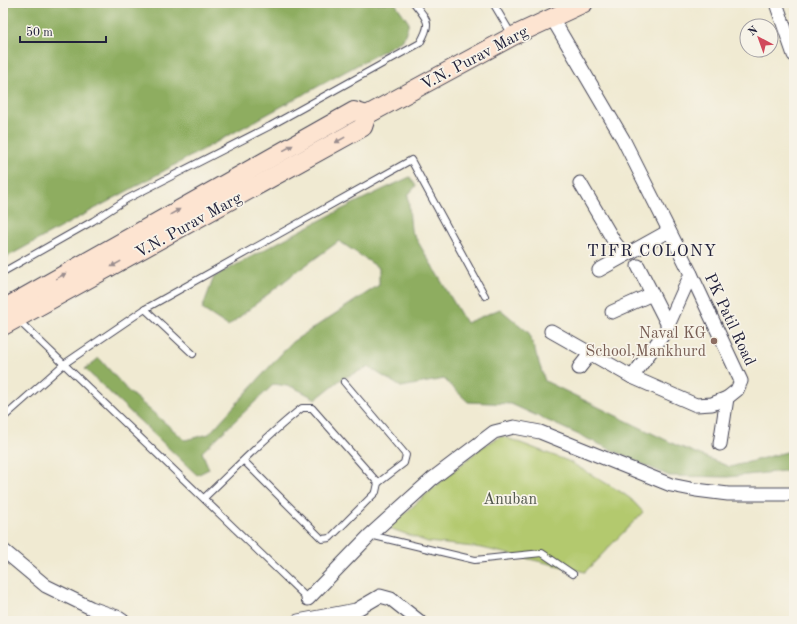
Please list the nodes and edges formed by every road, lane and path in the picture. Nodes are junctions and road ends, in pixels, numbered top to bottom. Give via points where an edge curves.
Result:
1 (414, 3) edge
2 (493, 3) edge
3 (584, 3) edge
4 (776, 3) edge
5 (552, 18) junction
6 (513, 36) junction
7 (794, 55) edge
8 (580, 183) dead end
9 (669, 231) junction
10 (625, 255) junction
11 (638, 266) dead end
12 (599, 270) dead end
13 (3, 272) edge
14 (691, 274) junction
15 (652, 294) junction
16 (485, 296) dead end
17 (145, 309) junction
18 (612, 312) dead end
19 (8, 318) edge
20 (668, 325) junction
21 (551, 331) dead end
22 (193, 354) dead end
23 (590, 354) junction
24 (64, 364) junction
25 (579, 368) dead end
26 (632, 378) junction
27 (344, 382) dead end
28 (727, 398) junction
29 (3, 418) edge
30 (720, 444) dead end
31 (244, 461) junction
32 (378, 483) junction
33 (794, 494) edge
34 (204, 498) junction
35 (370, 535) junction
36 (3, 550) edge
37 (573, 574) dead end
38 (308, 599) joint
39 (123, 621) edge
40 (298, 621) edge
41 (419, 621) edge

1 - 13 lane via 427,19 428,30 420,43 270,126 127,199
2 - 6 lane
3 - 5 street, V.N. Purav Marg
4 - 7 street
5 - 6 street, V.N. Purav Marg
5 - 9 street, PK Patil Road via 623,139
6 - 19 street, V.N. Purav Marg via 367,115 354,111
8 - 10 street via 615,243
9 - 10 street
9 - 14 street, PK Patil Road
10 - 12 street
11 - 15 street
14 - 20 street
14 - 28 street, PK Patil Road via 741,381
15 - 18 street
15 - 20 street
16 - 17 lane via 411,160
17 - 22 lane
17 - 24 lane
19 - 24 lane
20 - 26 street
21 - 23 street
23 - 25 street
23 - 26 street
24 - 29 lane
24 - 34 lane
26 - 28 street via 696,405 712,404
27 - 32 lane via 406,455 404,463
28 - 30 street
31 - 32 lane via 302,408 312,408
31 - 32 lane via 322,539 330,538 376,492
31 - 34 lane
33 - 35 street via 728,494 671,485 540,432 514,427 494,432 482,440 432,479
34 - 38 lane
35 - 37 lane via 475,560 542,553
35 - 38 street
36 - 39 street via 46,586
40 - 41 street via 356,610 380,596 391,599

